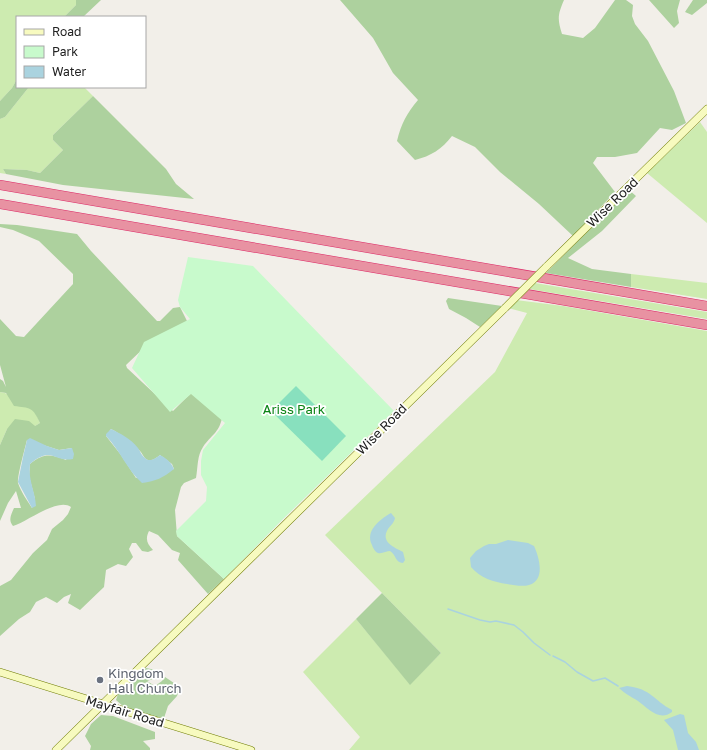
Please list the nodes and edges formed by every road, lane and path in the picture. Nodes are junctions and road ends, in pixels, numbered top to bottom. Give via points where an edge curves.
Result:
1 (707, 109) edge
2 (0, 185) edge
3 (0, 204) edge
4 (707, 306) edge
5 (707, 325) edge
6 (0, 672) edge
7 (101, 705) junction
8 (56, 750) edge
9 (251, 750) edge

1 - 7 street, Wise Road, bridge
2 - 4 highway
3 - 5 highway
6 - 7 street, Mayfair Road
7 - 8 street, Wise Road
7 - 9 street, Mayfair Road

